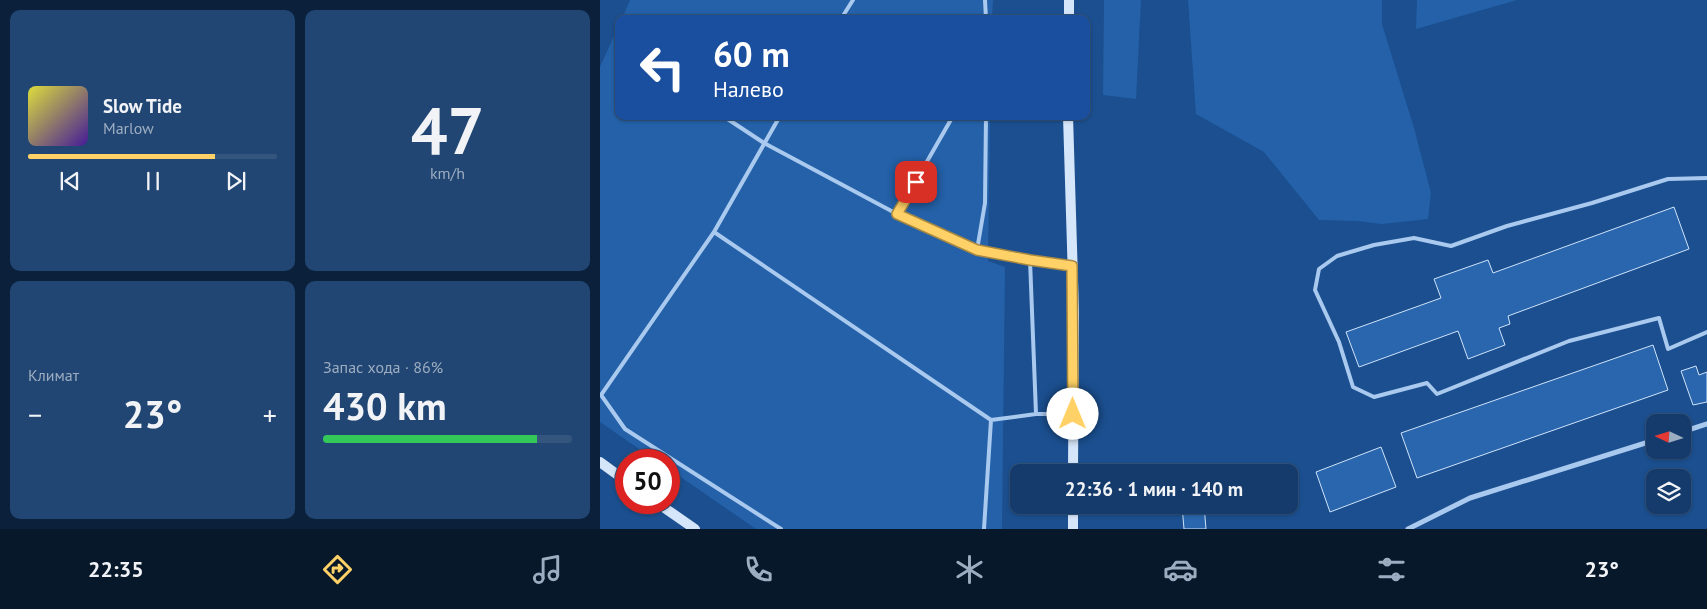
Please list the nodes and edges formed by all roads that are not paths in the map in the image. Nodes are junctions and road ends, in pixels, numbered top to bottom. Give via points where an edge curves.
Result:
1 (853, 0) edge
2 (985, 0) edge
3 (1069, 0) edge
4 (844, 15) edge
5 (986, 15) edge
6 (1069, 15) edge
7 (729, 120) edge
8 (778, 120) edge
9 (951, 120) edge
10 (986, 120) edge
11 (1068, 120) edge
12 (764, 143) junction
13 (1707, 178) edge
14 (897, 214) junction
15 (714, 232) junction
16 (977, 250) junction
17 (1030, 260) junction
18 (1072, 266) junction
19 (1707, 332) edge
20 (1036, 414) junction
21 (1073, 414) junction
22 (991, 420) junction
23 (1707, 424) edge
24 (1691, 429) edge
25 (1646, 443) edge
26 (600, 462) edge
27 (1073, 464) edge
28 (615, 473) edge
29 (672, 514) edge
30 (1073, 514) edge
31 (680, 520) junction
32 (685, 529) edge
33 (695, 529) edge
34 (781, 529) edge
35 (984, 529) edge
36 (1073, 529) edge
37 (1408, 529) edge

1 - 4 lane
2 - 5 lane
3 - 6 main road
7 - 12 lane
8 - 12 lane
9 - 14 lane
10 - 16 lane via 985,203
11 - 18 main road
12 - 14 lane
12 - 15 lane
13 - 19 lane via 1668,179 1592,204 1507,226 1451,246 1414,238 1374,245 1337,256 1319,269 1315,290 1339,342 1353,387 1374,396 1427,382 1438,394 1569,341 1659,318 1668,349
14 - 16 lane
15 - 22 lane
15 - 34 lane via 601,395 625,429
16 - 17 lane
17 - 18 lane
17 - 20 lane
18 - 21 main road
20 - 21 lane
20 - 22 lane
21 - 27 main road
22 - 35 lane
23 - 24 street
25 - 37 street via 1470,498
26 - 28 main road
29 - 31 main road
30 - 36 main road
31 - 32 main road
31 - 33 main road

